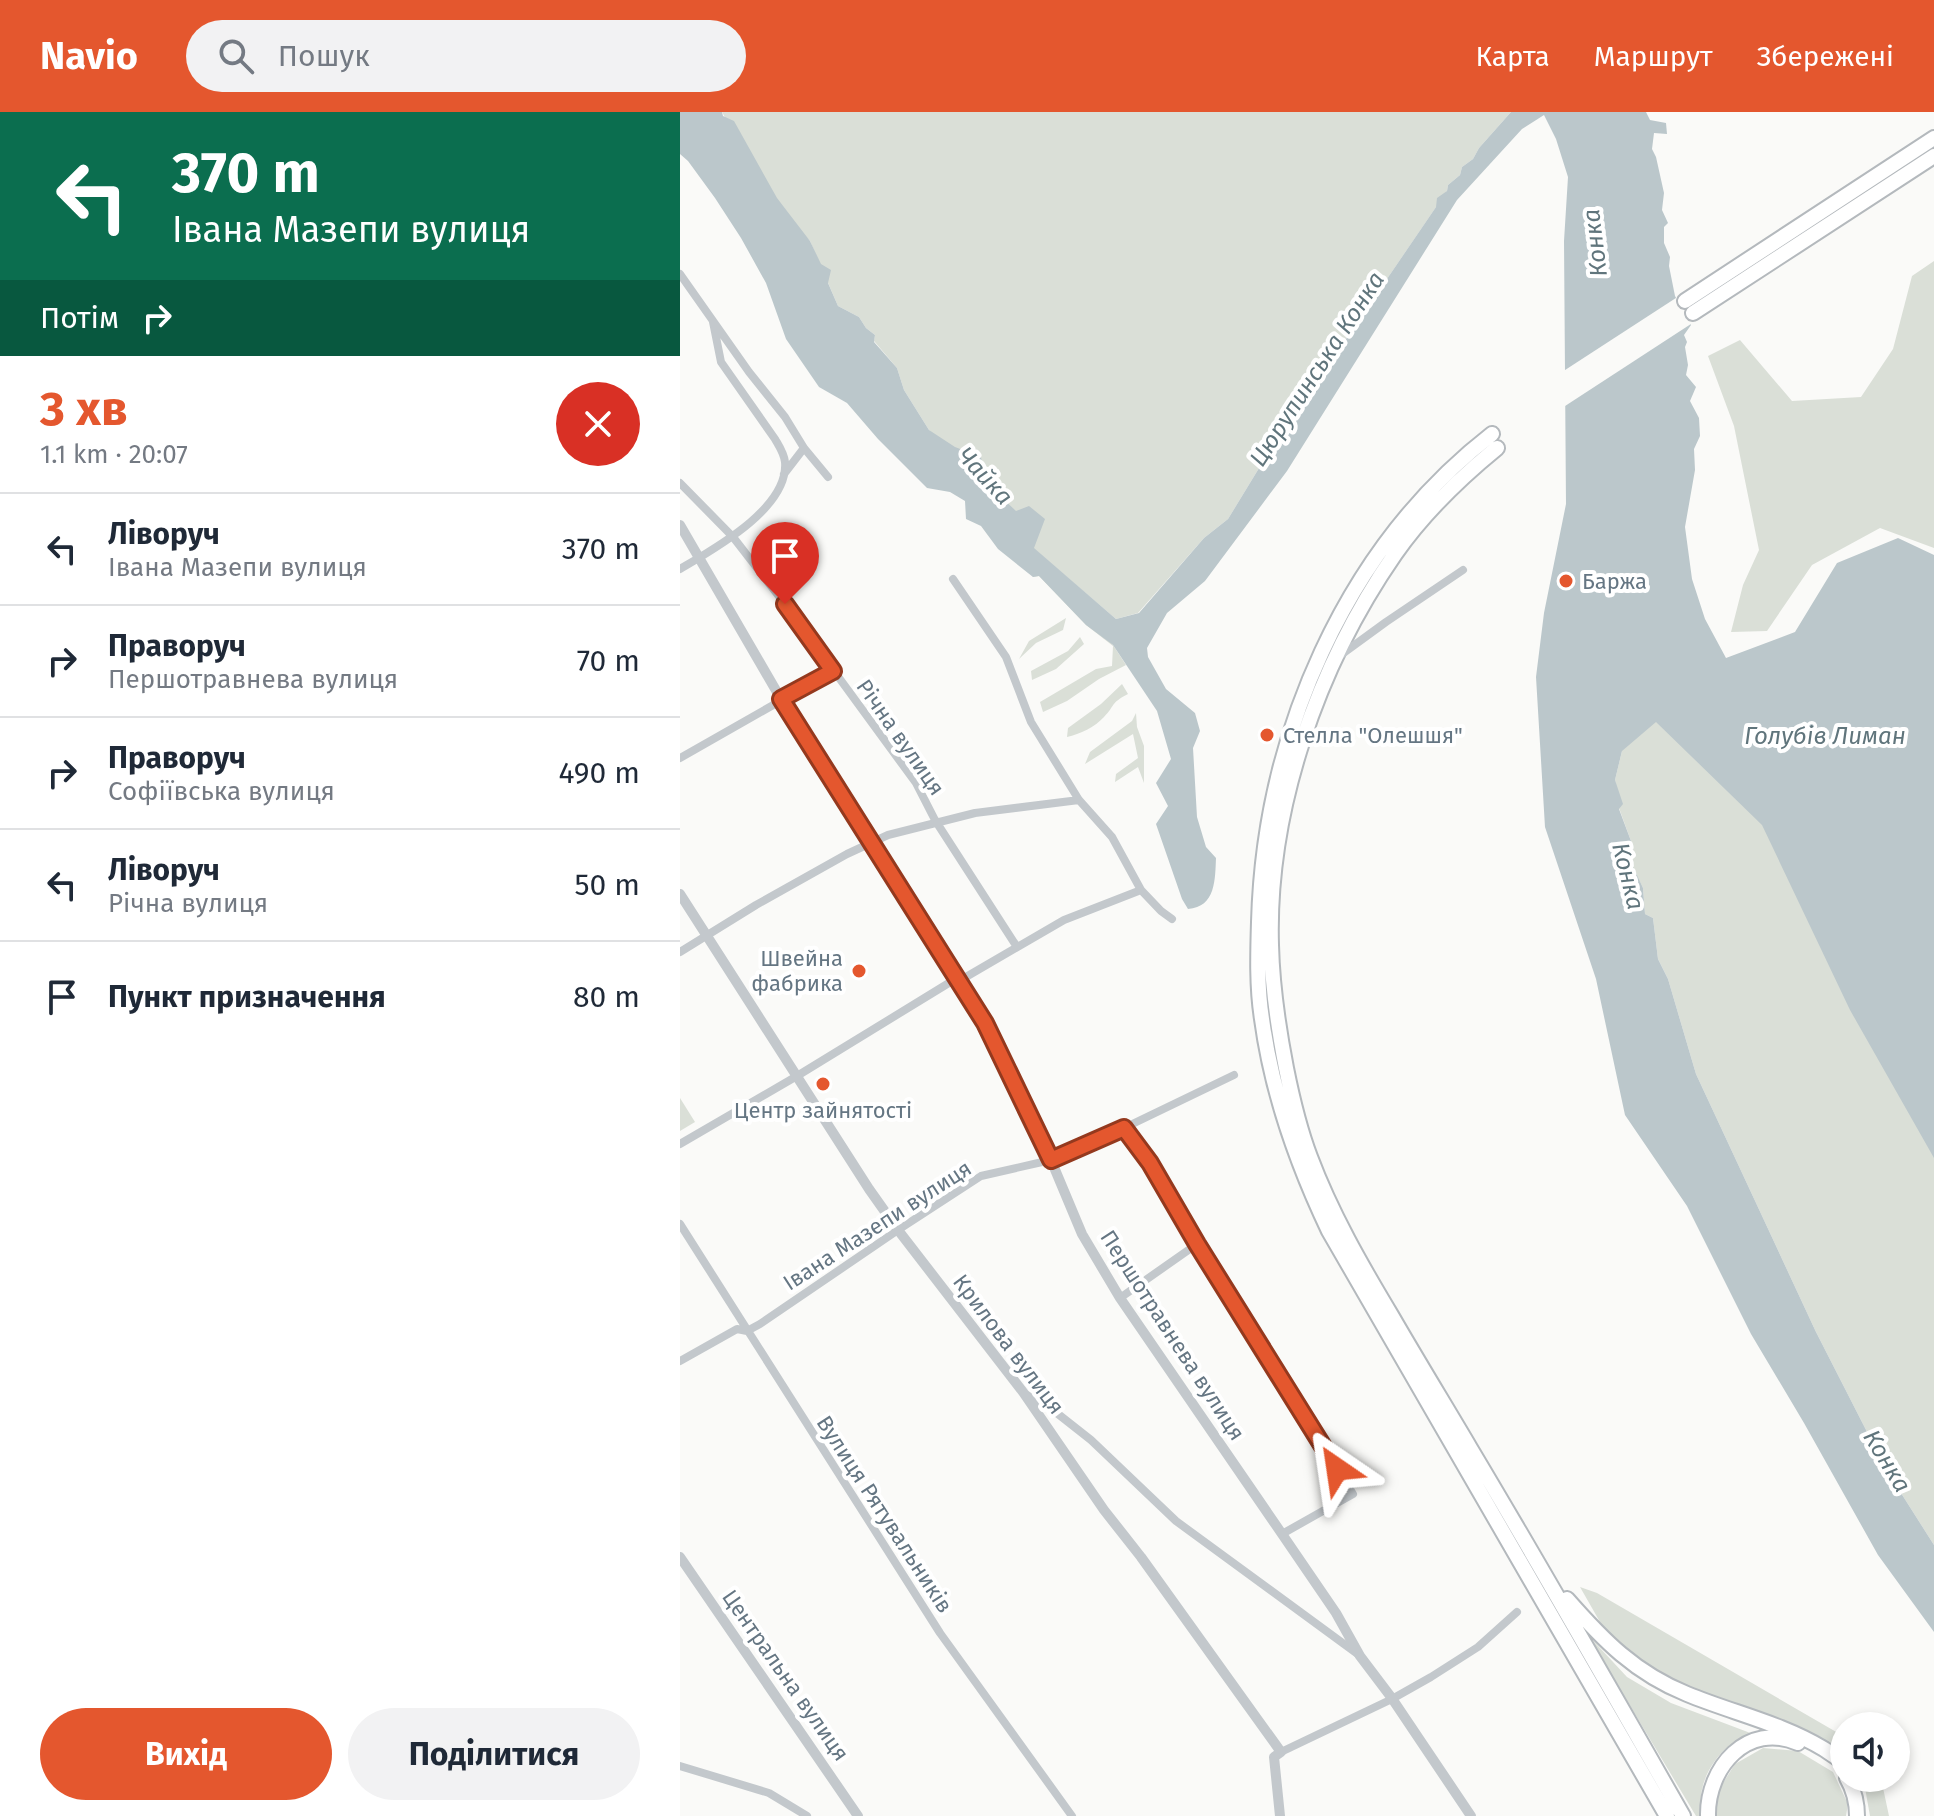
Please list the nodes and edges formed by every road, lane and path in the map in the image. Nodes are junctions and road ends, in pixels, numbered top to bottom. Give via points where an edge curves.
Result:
1 (1934, 138) edge
2 (1934, 156) edge
3 (1780, 248) junction
4 (680, 274) edge
5 (1689, 307) dead end
6 (713, 322) junction
7 (804, 448) junction
8 (784, 474) junction
9 (828, 477) dead end
10 (680, 483) edge
11 (680, 525) edge
12 (733, 537) junction
13 (699, 558) junction
14 (680, 569) edge
15 (1463, 570) dead end
16 (953, 579) dead end
17 (1334, 660) junction
18 (833, 671) junction
19 (781, 699) junction
20 (680, 758) edge
21 (1079, 800) junction
22 (937, 822) junction
23 (870, 842) junction
24 (1141, 890) junction
25 (680, 894) edge
26 (1172, 919) dead end
27 (706, 936) junction
28 (1017, 947) junction
29 (680, 952) edge
30 (958, 980) junction
31 (1234, 1075) dead end
32 (797, 1076) junction
33 (1124, 1128) junction
34 (680, 1144) edge
35 (1051, 1160) junction
36 (680, 1224) edge
37 (898, 1230) junction
38 (1197, 1244) junction
39 (1120, 1298) junction
40 (747, 1331) junction
41 (680, 1361) edge
42 (1023, 1392) junction
43 (1066, 1419) junction
44 (1054, 1437) junction
45 (1282, 1534) junction
46 (680, 1557) edge
47 (1540, 1564) junction
48 (1517, 1612) dead end
49 (1360, 1656) junction
50 (1392, 1699) junction
51 (1281, 1752) junction
52 (1830, 1754) edge
53 (1830, 1759) edge
54 (680, 1766) edge
55 (1853, 1792) edge
56 (1861, 1792) edge
57 (807, 1816) edge
58 (858, 1816) edge
59 (1072, 1816) edge
60 (1280, 1816) edge
61 (1471, 1816) edge
62 (1666, 1816) edge
63 (1683, 1816) edge
64 (1708, 1816) edge
65 (1857, 1816) edge
66 (1863, 1816) edge

1 - 3 highway
2 - 3 highway
3 - 5 highway
4 - 6 street
6 - 7 street
6 - 8 street via 721,362 782,451
7 - 8 street
7 - 9 street
8 - 12 street via 774,496
10 - 12 street, Річна вулиця
11 - 13 street, Першотравнева вулиця
12 - 13 street
12 - 18 street, Річна вулиця
13 - 14 street
13 - 19 street, Першотравнева вулиця
15 - 17 street
16 - 21 street via 1006,657 1031,722
17 - 47 highway via 1291,775 1273,889 1275,1000 1294,1107 1328,1201 1367,1274
17 - 62 highway via 1396,552 1494,441 1450,470 1404,520 1345,608 1301,698 1280,764 1263,861 1258,955 1262,1017 1278,1100 1329,1231
18 - 19 street
18 - 22 street, Річна вулиця via 916,783
19 - 20 street
19 - 23 street, Першотравнева вулиця
21 - 22 street
21 - 24 street via 1112,837
22 - 23 street
22 - 28 street, Річна вулиця
23 - 27 street
23 - 30 street, Першотравнева вулиця
24 - 26 street
24 - 28 street via 1064,920
25 - 27 street, Крилова вулиця
27 - 29 street
27 - 32 street, Крилова вулиця
28 - 30 street
30 - 32 street
30 - 35 street, Першотравнева вулиця via 985,1023
31 - 33 street, Івана Мазепи вулиця
32 - 34 street
32 - 37 street, Крилова вулиця
33 - 35 street, Івана Мазепи вулиця
33 - 38 street
35 - 37 street, Івана Мазепи вулиця via 981,1176
35 - 39 street, Першотравнева вулиця via 1082,1234
36 - 40 street, Вулиця Рятувальників
37 - 40 street, Івана Мазепи вулиця
37 - 42 street, Крилова вулиця
38 - 39 street
38 - 45 street via 1353,1494
39 - 45 street, Першотравнева вулиця
40 - 41 street, Івана Мазепи вулиця via 737,1329
40 - 59 street, Вулиця Рятувальників via 940,1633
42 - 43 street
42 - 44 street, Крилова вулиця
43 - 44 street
43 - 49 street via 1176,1521
44 - 51 street, Крилова вулиця
45 - 49 street, Першотравнева вулиця
46 - 58 street, Центральна вулиця
47 - 52 highway via 1596,1633 1654,1679 1772,1723
47 - 63 highway
48 - 50 street via 1478,1647
49 - 50 street, Першотравнева вулиця
50 - 51 street
50 - 61 street, Першотравнева вулиця
51 - 60 street via 1274,1757
53 - 64 highway via 1787,1738 1747,1744 1721,1767 1711,1787
54 - 57 street via 769,1793
55 - 65 highway
56 - 66 highway

